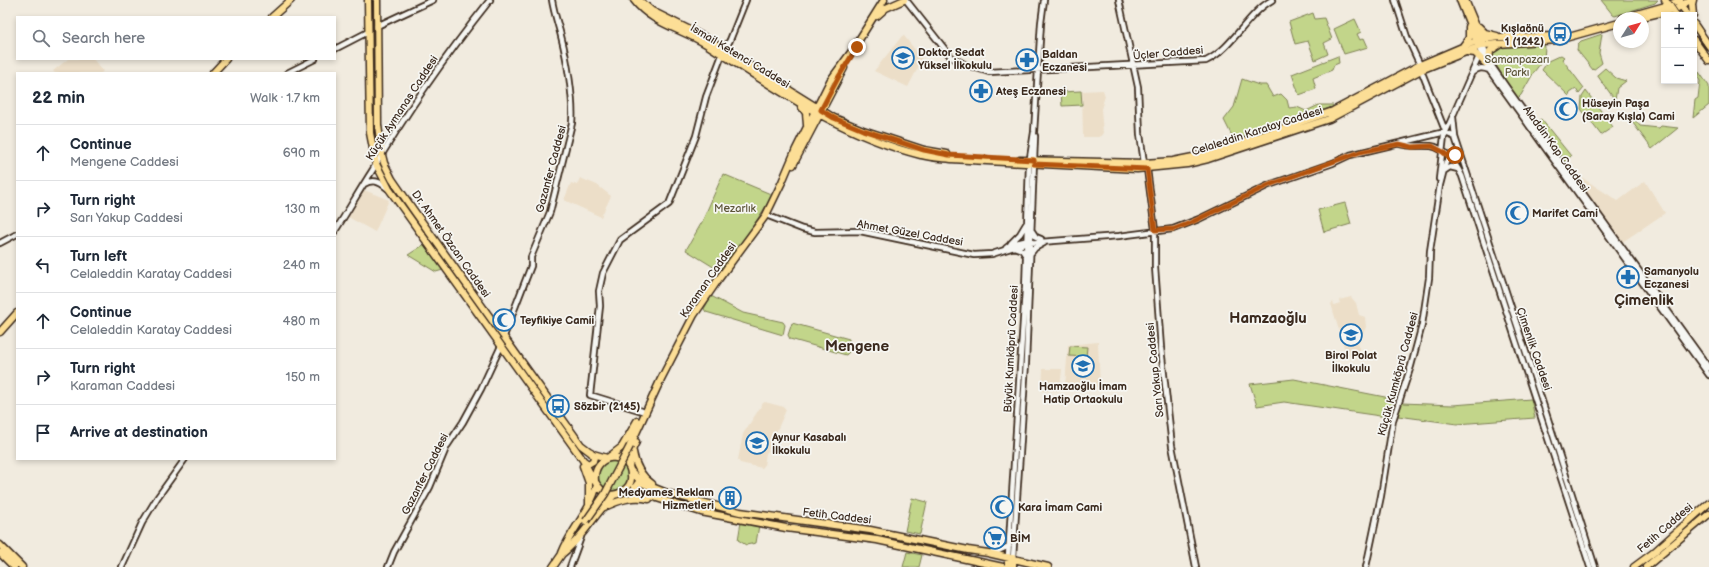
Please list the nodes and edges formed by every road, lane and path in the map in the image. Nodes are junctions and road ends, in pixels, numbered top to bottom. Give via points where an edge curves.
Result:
1 (291, 0) edge
2 (368, 0) edge
3 (377, 0) edge
4 (433, 0) edge
5 (490, 0) edge
6 (552, 0) edge
7 (634, 0) edge
8 (639, 0) edge
9 (746, 0) edge
10 (884, 0) edge
11 (888, 0) edge
12 (899, 0) edge
13 (905, 0) edge
14 (1044, 0) edge
15 (1119, 0) edge
16 (1272, 0) edge
17 (1395, 0) edge
18 (1460, 0) edge
19 (1466, 0) edge
20 (1662, 0) edge
21 (1690, 0) edge
22 (1693, 0) edge
23 (1679, 2) edge
24 (879, 8) junction
25 (1671, 8) edge
26 (1653, 9) junction
27 (1643, 12) edge
28 (1686, 12) edge
29 (1693, 12) edge
30 (1649, 14) edge
31 (1649, 15) edge
32 (1661, 15) edge
33 (273, 16) edge
34 (1474, 19) junction
35 (1613, 21) edge
36 (1469, 23) junction
37 (1613, 25) edge
38 (377, 26) junction
39 (1697, 28) edge
40 (368, 32) junction
41 (1503, 40) junction
42 (1697, 44) edge
43 (1709, 46) edge
44 (1480, 47) junction
45 (336, 48) edge
46 (1463, 50) junction
47 (723, 53) junction
48 (225, 60) edge
49 (313, 60) edge
50 (1709, 61) edge
51 (1487, 62) junction
52 (1134, 66) junction
53 (1421, 67) junction
54 (1489, 70) junction
55 (1040, 71) junction
56 (214, 72) edge
57 (289, 72) edge
58 (1471, 73) junction
59 (824, 91) junction
60 (800, 100) junction
61 (817, 111) junction
62 (1453, 116) junction
63 (1440, 119) junction
64 (806, 128) junction
65 (1446, 133) junction
66 (1455, 137) junction
67 (1399, 144) junction
68 (1458, 148) junction
69 (1443, 152) junction
70 (382, 155) junction
71 (1450, 158) junction
72 (1032, 162) junction
73 (376, 164) junction
74 (1146, 166) junction
75 (1459, 170) junction
76 (1444, 171) junction
77 (782, 182) junction
78 (364, 184) junction
79 (1574, 184) junction
80 (1440, 185) junction
81 (389, 189) junction
82 (766, 215) junction
83 (1027, 222) junction
84 (336, 229) edge
85 (1031, 230) junction
86 (1155, 230) junction
87 (16, 235) edge
88 (1041, 239) junction
89 (1029, 241) junction
90 (1051, 241) junction
91 (0, 243) edge
92 (1012, 245) junction
93 (1031, 254) junction
94 (1026, 259) junction
95 (16, 314) edge
96 (0, 332) edge
97 (504, 336) junction
98 (501, 346) junction
99 (1709, 368) edge
100 (1709, 375) edge
101 (655, 392) junction
102 (642, 411) junction
103 (631, 447) junction
104 (590, 452) junction
105 (581, 458) junction
106 (608, 458) junction
107 (184, 460) edge
108 (630, 469) junction
109 (596, 483) junction
110 (642, 483) junction
111 (659, 490) junction
112 (624, 491) junction
113 (644, 494) junction
114 (614, 495) junction
115 (667, 501) junction
116 (1709, 503) edge
117 (589, 507) junction
118 (599, 510) junction
119 (1709, 514) edge
120 (584, 531) junction
121 (0, 545) edge
122 (1009, 546) junction
123 (0, 553) edge
124 (988, 553) junction
125 (562, 554) junction
126 (1011, 558) junction
127 (986, 563) junction
128 (14, 567) edge
129 (22, 567) edge
130 (122, 567) edge
131 (388, 567) edge
132 (553, 567) edge
133 (570, 567) edge
134 (994, 567) edge
135 (1004, 567) edge
136 (1008, 567) edge
137 (1013, 567) edge
138 (1048, 567) edge
139 (1196, 567) edge
140 (1366, 567) edge
141 (1590, 567) edge
142 (1595, 567) edge
143 (1634, 567) edge
144 (1646, 567) edge

1 - 33 main road
2 - 40 main road, Dr. Ahmet Özcan Caddesi
3 - 38 main road, Dr. Ahmet Özcan Caddesi
4 - 38 street
5 - 70 street, Küçük Aymanas Caddesi via 456,43
6 - 97 street, Gazanfer Caddesi via 566,61 573,110 572,123 550,212 531,257 531,266
7 - 47 main road, İsmail Ketenci Caddesi via 649,15
8 - 47 main road, İsmail Ketenci Caddesi via 652,11 704,37
9 - 47 street
10 - 24 main road, Karaman Caddesi
11 - 24 main road, Karaman Caddesi
12 - 13 main road
13 - 55 street, Üçler Caddesi via 951,57 964,64 989,72
13 - 61 main road, Karaman Caddesi via 880,12
14 - 55 street, Büyük Kumköprü Caddesi
15 - 52 street, Sarı Yakup Caddesi
16 - 52 street, Üçler Caddesi via 1258,9 1220,52 1206,61
17 - 53 street via 1407,37
18 - 36 main road
19 - 34 main road
20 - 26 main road
21 - 23 main road
22 - 29 main road
23 - 25 main road
23 - 28 main road
24 - 59 main road, Karaman Caddesi
25 - 26 main road
25 - 30 main road
26 - 27 main road
31 - 32 main road
34 - 41 main road via 1483,32
34 - 44 main road
35 - 41 main road, Celaleddin Karatay Caddesi via 1561,36
36 - 44 main road
36 - 46 main road via 1469,38
37 - 41 main road, Celaleddin Karatay Caddesi via 1558,40
38 - 70 main road, Dr. Ahmet Özcan Caddesi via 378,124
39 - 43 main road
40 - 45 street
40 - 73 main road, Dr. Ahmet Özcan Caddesi via 370,133
41 - 44 main road, Celaleddin Karatay Caddesi
41 - 51 main road via 1492,48
42 - 50 main road
44 - 46 main road, Celaleddin Karatay Caddesi
44 - 46 main road via 1473,52
44 - 51 main road
44 - 51 street, Aladdin Kap Caddesi
44 - 58 street
46 - 53 main road, Celaleddin Karatay Caddesi
47 - 60 main road, İsmail Ketenci Caddesi
47 - 102 street via 706,97 696,136 669,204 620,240 603,273 599,290 600,306 590,395
48 - 56 main road
49 - 57 street
51 - 54 street, Aladdin Kap Caddesi
51 - 79 street, Aladdin Kap Caddesi
52 - 55 street, Üçler Caddesi
52 - 74 street, Sarı Yakup Caddesi via 1138,87 1140,134
53 - 63 street
53 - 74 main road, Celaleddin Karatay Caddesi via 1328,119 1208,159 1170,167
54 - 58 street via 1479,68
54 - 79 street, Aladdin Kap Caddesi
55 - 72 street, Büyük Kumköprü Caddesi
58 - 62 street
59 - 60 main road via 812,100
59 - 61 main road, Karaman Caddesi
60 - 61 main road, İsmail Ketenci Caddesi
60 - 64 main road via 806,112
61 - 64 main road, Karaman Caddesi
61 - 72 main road, Celaleddin Karatay Caddesi via 848,129 922,156
61 - 77 main road, Karaman Caddesi
62 - 63 street via 1447,121
62 - 65 street
62 - 66 street, Çimenlik Caddesi
63 - 65 street
64 - 77 main road, Karaman Caddesi
65 - 66 street
65 - 67 street
65 - 69 street, Küçük Kumköprü Caddesi
66 - 68 street, Çimenlik Caddesi
67 - 69 street via 1412,147 1432,146
67 - 86 street via 1350,155 1269,185 1190,223 1174,229
68 - 71 street, Küçük Kumköprü Caddesi via 1457,153
68 - 142 street, Çimenlik Caddesi
69 - 71 street, Çimenlik Caddesi
69 - 80 street, Küçük Kumköprü Caddesi
70 - 73 street, Küçük Aymanas Caddesi
70 - 97 main road, Dr. Ahmet Özcan Caddesi via 392,179
71 - 75 street, Çimenlik Caddesi
71 - 76 street, Küçük Kumköprü Caddesi
72 - 74 main road, Celaleddin Karatay Caddesi
72 - 83 street, Büyük Kumköprü Caddesi
72 - 85 street, Büyük Kumköprü Caddesi
73 - 78 street, Küçük Aymanas Caddesi
73 - 81 main road, Dr. Ahmet Özcan Caddesi
74 - 86 street, Sarı Yakup Caddesi
75 - 76 street via 1450,167
75 - 141 street, Çimenlik Caddesi via 1508,312
76 - 80 street, Küçük Kumköprü Caddesi
77 - 82 main road, Karaman Caddesi
78 - 81 street via 377,181
78 - 84 street, Küçük Aymanas Caddesi
79 - 99 street, Aladdin Kap Caddesi
79 - 100 street, Aladdin Kap Caddesi
80 - 140 street, Küçük Kumköprü Caddesi via 1422,326 1393,420
81 - 98 main road, Dr. Ahmet Özcan Caddesi
82 - 92 street, Ahmet Güzel Caddesi via 802,230 860,231 974,254 992,254
82 - 101 main road, Karaman Caddesi via 694,315
83 - 89 street, Büyük Kumköprü Caddesi
83 - 92 street
85 - 88 street
85 - 89 street, Büyük Kumköprü Caddesi
86 - 90 street via 1119,236
86 - 139 street, Sarı Yakup Caddesi via 1161,348 1172,446
87 - 91 street
88 - 89 street
88 - 90 street
89 - 90 street
89 - 92 street
89 - 93 street, Büyük Kumköprü Caddesi
89 - 94 street, Büyük Kumköprü Caddesi
90 - 93 street via 1035,248
92 - 94 street via 1022,250
93 - 126 street, Büyük Kumköprü Caddesi via 1026,363
94 - 122 street, Büyük Kumköprü Caddesi
95 - 96 main road
97 - 104 main road, Dr. Ahmet Özcan Caddesi via 581,445
98 - 105 main road, Dr. Ahmet Özcan Caddesi
98 - 131 street, Gazanfer Caddesi via 481,389 447,446 430,487
101 - 102 main road, Karaman Caddesi
101 - 103 main road, Karaman Caddesi
102 - 106 main road, Karaman Caddesi via 622,447
103 - 108 main road, Karaman Caddesi
103 - 111 main road via 640,472
103 - 125 main road, Karaman Caddesi, bridge via 605,494
104 - 105 main road via 594,457 593,461 588,464
104 - 106 main road, Dr. Ahmet Özcan Caddesi
105 - 109 main road
105 - 117 main road via 589,483
106 - 108 main road via 624,461
106 - 109 main road via 598,465 594,475
107 - 130 street via 142,523
108 - 110 main road, Fetih Caddesi
108 - 112 main road via 631,482
109 - 114 main road via 604,492
109 - 117 main road
110 - 111 main road, Fetih Caddesi
110 - 113 main road via 635,487
111 - 124 main road, Fetih Caddesi via 740,512 870,530
112 - 113 main road, Fetih Caddesi
112 - 114 main road
113 - 115 main road, Fetih Caddesi
114 - 118 main road
115 - 118 main road via 632,497
115 - 127 main road, Fetih Caddesi via 709,513 786,528 877,540
116 - 143 main road, Fetih Caddesi
117 - 125 main road via 568,538
118 - 120 main road
119 - 144 main road, Fetih Caddesi
120 - 125 main road
120 - 133 street
121 - 129 main road
122 - 124 street
122 - 126 street, Büyük Kumköprü Caddesi
123 - 128 main road
124 - 126 main road, Fetih Caddesi
125 - 132 main road, Karaman Caddesi
126 - 136 main road, Büyük Kumköprü Caddesi
126 - 137 main road, Büyük Kumköprü Caddesi
126 - 138 main road, Fetih Caddesi
127 - 134 main road
127 - 135 main road, Fetih Caddesi

